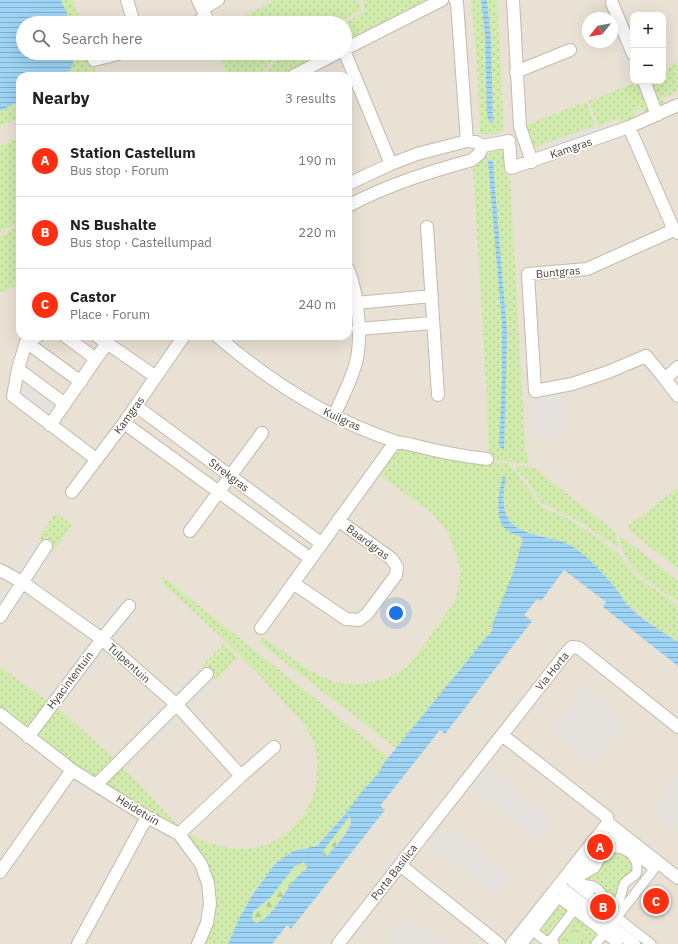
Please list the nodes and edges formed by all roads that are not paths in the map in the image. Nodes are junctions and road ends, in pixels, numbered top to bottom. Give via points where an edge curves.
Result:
1 (127, 0) edge
2 (218, 0) edge
3 (442, 0) edge
4 (455, 0) edge
5 (513, 0) edge
6 (612, 3) dead end
7 (200, 12) edge
8 (132, 16) edge
9 (352, 45) edge
10 (631, 48) edge
11 (570, 50) dead end
12 (324, 60) edge
13 (348, 60) edge
14 (301, 72) edge
15 (516, 72) junction
16 (645, 84) edge
17 (678, 105) edge
18 (657, 115) junction
19 (629, 127) junction
20 (467, 141) junction
21 (483, 146) junction
22 (532, 162) junction
23 (391, 164) junction
24 (352, 182) edge
25 (352, 204) edge
26 (427, 227) dead end
27 (676, 232) edge
28 (352, 279) edge
29 (432, 296) junction
30 (356, 303) junction
31 (433, 323) junction
32 (358, 329) junction
33 (30, 340) edge
34 (70, 340) edge
35 (102, 340) edge
36 (181, 340) edge
37 (221, 340) edge
38 (26, 342) junction
39 (96, 359) junction
40 (678, 367) edge
41 (18, 369) junction
42 (156, 377) junction
43 (665, 379) junction
44 (81, 382) junction
45 (438, 395) dead end
46 (678, 396) edge
47 (65, 404) junction
48 (136, 406) junction
49 (334, 416) junction
50 (124, 423) junction
51 (50, 425) junction
52 (262, 433) dead end
53 (395, 442) junction
54 (96, 459) junction
55 (487, 459) dead end
56 (230, 476) junction
57 (219, 491) junction
58 (72, 492) dead end
59 (338, 520) junction
60 (190, 531) dead end
61 (322, 544) junction
62 (46, 546) dead end
63 (311, 558) junction
64 (0, 570) edge
65 (22, 582) junction
66 (294, 583) junction
67 (129, 606) dead end
68 (0, 617) edge
69 (261, 628) dead end
70 (102, 639) junction
71 (207, 674) dead end
72 (177, 705) junction
73 (0, 715) edge
74 (678, 727) edge
75 (502, 735) junction
76 (28, 737) junction
77 (274, 747) dead end
78 (72, 770) junction
79 (241, 776) junction
80 (96, 785) junction
81 (451, 800) joint
82 (148, 817) junction
83 (608, 820) junction
84 (179, 834) junction
85 (633, 853) junction
86 (400, 865) junction
87 (656, 866) junction
88 (0, 872) edge
89 (678, 878) edge
90 (559, 886) junction
91 (590, 890) junction
92 (626, 898) junction
93 (574, 910) junction
94 (610, 926) junction
95 (533, 931) junction
96 (551, 943) edge
97 (78, 944) edge
98 (198, 944) edge
99 (338, 944) edge
100 (499, 944) edge
101 (512, 944) edge
102 (523, 944) edge
103 (596, 944) edge
104 (618, 944) edge
105 (634, 944) edge
106 (650, 944) edge

1 - 8 street
2 - 7 street
3 - 9 street
4 - 20 street via 458,3
5 - 15 street
6 - 10 street
11 - 15 street
12 - 14 street
13 - 23 street
15 - 22 street via 520,126
16 - 18 street
17 - 18 street, Kamgras
18 - 19 street, Kamgras
19 - 22 street, Kamgras
19 - 27 street
20 - 21 street, Kamgras
20 - 23 street via 417,154
21 - 22 street, Kamgras via 509,141 511,168
21 - 25 street via 472,160 376,191
23 - 24 street
26 - 29 street
27 - 43 street, Buntgras via 587,269 528,274 535,391 572,384 646,356
28 - 30 street
29 - 30 street
29 - 31 street
30 - 32 street
31 - 32 street
31 - 45 street
32 - 49 street via 355,365
33 - 38 street
34 - 39 street
35 - 39 street
35 - 42 street
36 - 42 street, Kamgras
37 - 49 street, Kuilgras via 277,382
38 - 41 street
38 - 44 street
39 - 44 street
40 - 43 street
41 - 47 street
41 - 51 street via 13,396
42 - 48 street, Kamgras
43 - 46 street
44 - 47 street
47 - 51 street
48 - 50 street, Kamgras
48 - 56 street, Strekgras
49 - 53 street, Kuilgras
50 - 54 street, Kamgras
50 - 57 street, Strekgras
51 - 54 street
52 - 56 street
53 - 55 street, Kuilgras
53 - 59 street, Baardgras
54 - 58 street, Kamgras
56 - 57 street
56 - 61 street, Strekgras
57 - 60 street
57 - 63 street, Strekgras
59 - 61 street, Baardgras
59 - 66 street, Baardgras via 392,559 397,567 396,575 367,614 359,620 346,619
61 - 63 street, Baardgras
62 - 65 street
63 - 66 street, Baardgras
64 - 65 street, Tulpentuin
65 - 68 street
65 - 70 street, Tulpentuin
66 - 69 street, Baardgras
67 - 70 street, Hyacintentuin
70 - 72 street, Tulpentuin
70 - 76 street, Hyacintentuin
71 - 72 street
72 - 79 street, Tulpentuin
72 - 80 street
73 - 76 street, Heidetuin
74 - 75 street, Via Horta via 579,648 572,647
75 - 81 street, Via Horta
75 - 83 street
76 - 78 street, Heidetuin
77 - 79 street
78 - 80 street, Heidetuin
78 - 88 street
79 - 84 street
80 - 82 street, Heidetuin
81 - 86 street, Porta Basilica
82 - 84 street, Heidetuin
82 - 97 street
83 - 87 street
83 - 90 street
84 - 98 street, Heidetuin via 201,864 208,883 210,904 207,923
85 - 87 street
85 - 91 street via 612,836 608,836 601,850 572,882
85 - 92 street via 637,870 634,876 625,882
86 - 99 street, Porta Basilica
86 - 100 street
87 - 89 street
87 - 92 street
90 - 94 street
90 - 101 street
91 - 92 street via 598,888 611,902
91 - 94 street
92 - 94 street
93 - 94 street
93 - 95 street via 563,900 558,899
93 - 96 street
94 - 103 street
94 - 104 street
94 - 105 street
94 - 106 street
95 - 96 street
95 - 102 street

